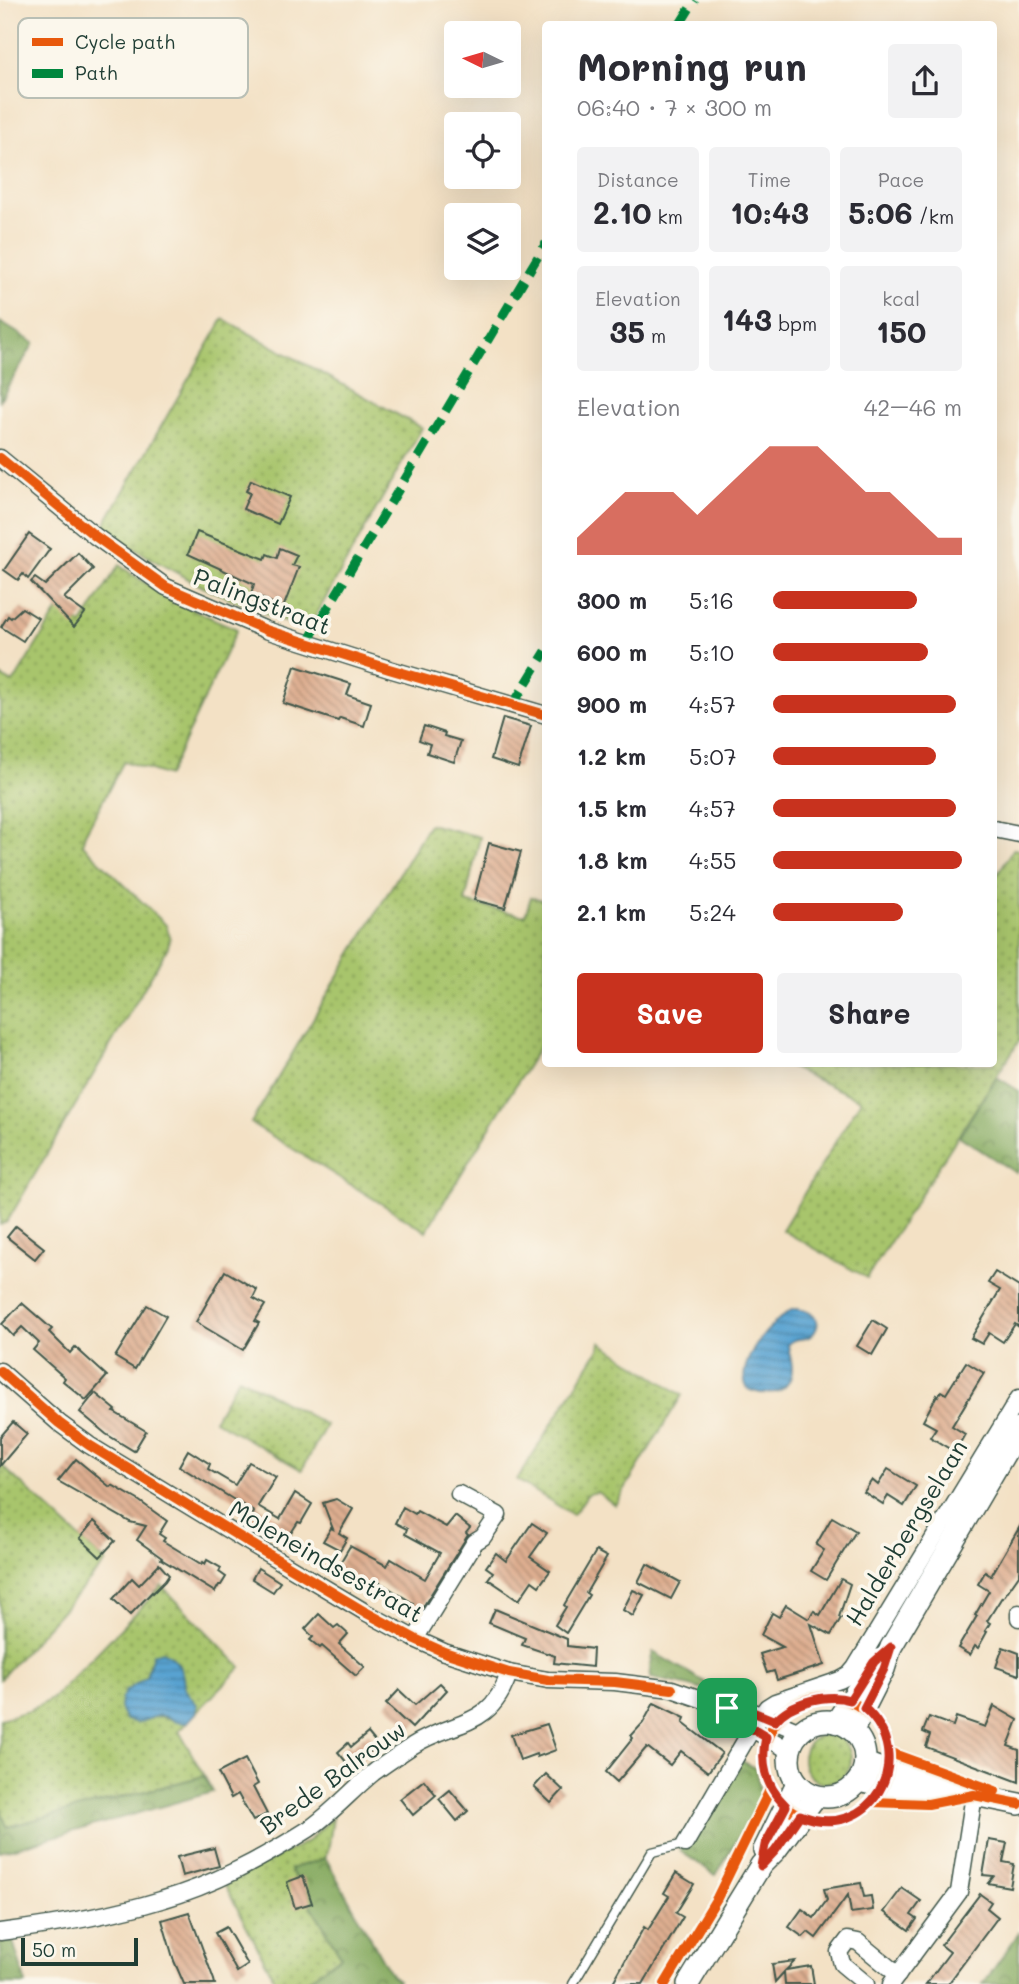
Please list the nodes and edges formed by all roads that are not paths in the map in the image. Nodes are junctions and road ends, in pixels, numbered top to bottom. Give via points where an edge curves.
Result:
1 (0, 458) edge
2 (542, 714) edge
3 (997, 830) edge
4 (1019, 834) edge
5 (0, 1371) edge
6 (1019, 1398) edge
7 (1019, 1429) edge
8 (459, 1494) dead end
9 (1019, 1613) edge
10 (1019, 1618) edge
11 (415, 1639) junction
12 (509, 1673) junction
13 (757, 1722) junction
14 (845, 1726) junction
15 (795, 1741) junction
16 (862, 1772) junction
17 (797, 1783) junction
18 (974, 1795) junction
19 (816, 1796) junction
20 (1019, 1804) edge
21 (685, 1844) joint
22 (761, 1866) junction
23 (0, 1932) edge
24 (894, 1979) edge
25 (573, 1984) edge
26 (688, 1984) edge
27 (866, 1984) edge

1 - 2 street, Palingstraat via 166,587 267,630
3 - 4 street
5 - 11 street, Moleneindsestraat via 89,1445
6 - 13 street, Halderbergselaan via 855,1668 840,1679 775,1702
7 - 14 main road, Halderbergselaan via 891,1647 884,1669
8 - 11 street, Moleneindsestraat via 498,1515 475,1542
9 - 10 street
11 - 12 street, Moleneindsestraat
12 - 13 street, Moleneindsestraat via 672,1689 727,1708 743,1708
12 - 23 street, Brede Balrouw via 503,1691 483,1714 417,1743 312,1827 239,1870 162,1900
13 - 15 street, Moleneindsestraat
13 - 21 street
14 - 15 main road via 820,1721
14 - 16 main road via 863,1745
15 - 17 main road via 789,1763
16 - 18 main road via 881,1787
16 - 19 main road via 844,1794
17 - 19 main road
17 - 22 main road via 765,1845
18 - 20 main road
18 - 24 street via 959,1892
19 - 22 main road
21 - 25 lane via 652,1852
22 - 26 main road
24 - 27 street via 858,1942 848,1940 839,1952 842,1964

